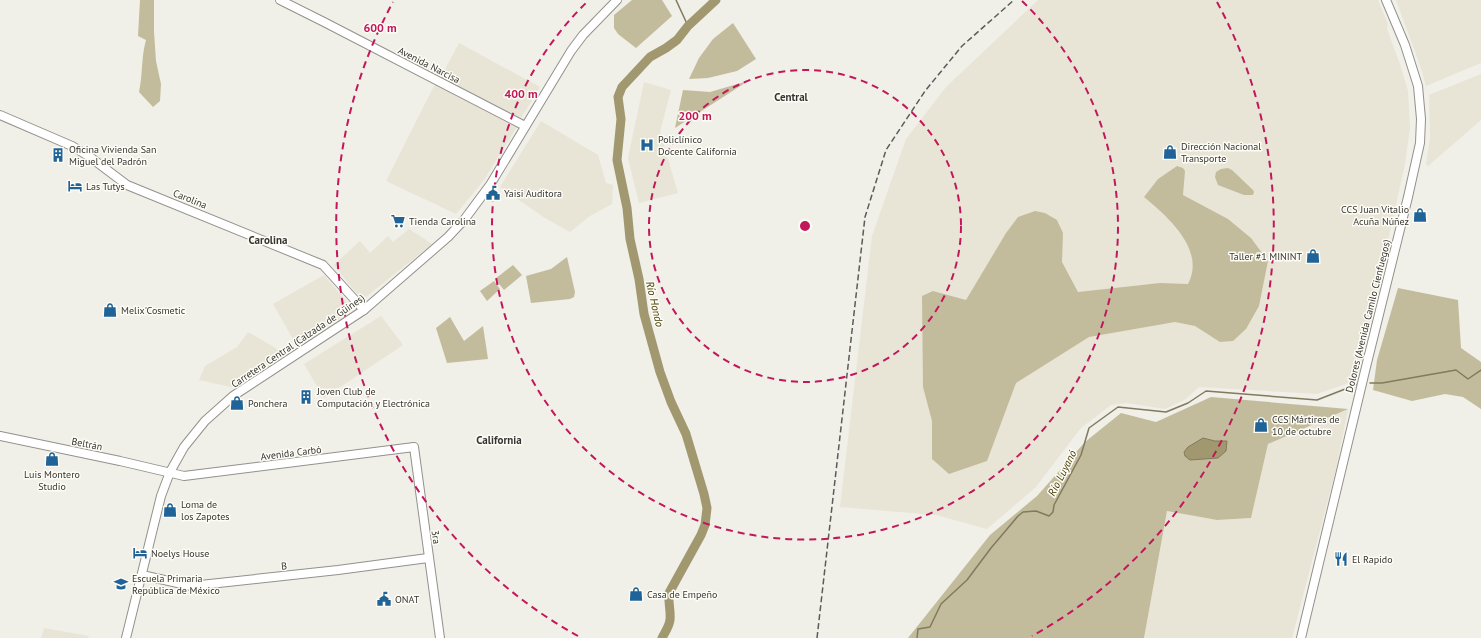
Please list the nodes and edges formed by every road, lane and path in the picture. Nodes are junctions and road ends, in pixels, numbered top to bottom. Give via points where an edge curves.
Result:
1 (280, 0) edge
2 (617, 0) edge
3 (1386, 0) edge
4 (0, 115) edge
5 (525, 126) junction
6 (364, 310) junction
7 (0, 436) edge
8 (414, 447) joint
9 (170, 472) junction
10 (428, 558) junction
11 (142, 575) junction
12 (126, 638) edge
13 (440, 638) edge
14 (1301, 638) edge

1 - 5 main road, Avenida Narcisa
2 - 5 main road, Carretera Central (Calzada de Güines) via 571,51
3 - 14 main road, Dolores (Avenida Camilo Cienfuegos) via 1405,45 1418,86 1420,143
4 - 6 main road, Carolina via 72,146 127,185 323,265
5 - 6 main road, Carretera Central (Calzada de Güines) via 490,185 464,220 436,249
6 - 9 main road, Carretera Central (Calzada de Güines) via 218,408 184,447
7 - 9 main road, Beltrán
8 - 9 main road, Avenida Carbó via 194,475 184,476
8 - 10 main road, 3ra
9 - 11 main road, Carretera Central (Calzada de Güines) via 161,496
10 - 11 main road, B via 191,586
10 - 13 main road, 3ra
11 - 12 main road, Carretera Central (Calzada de Güines)

